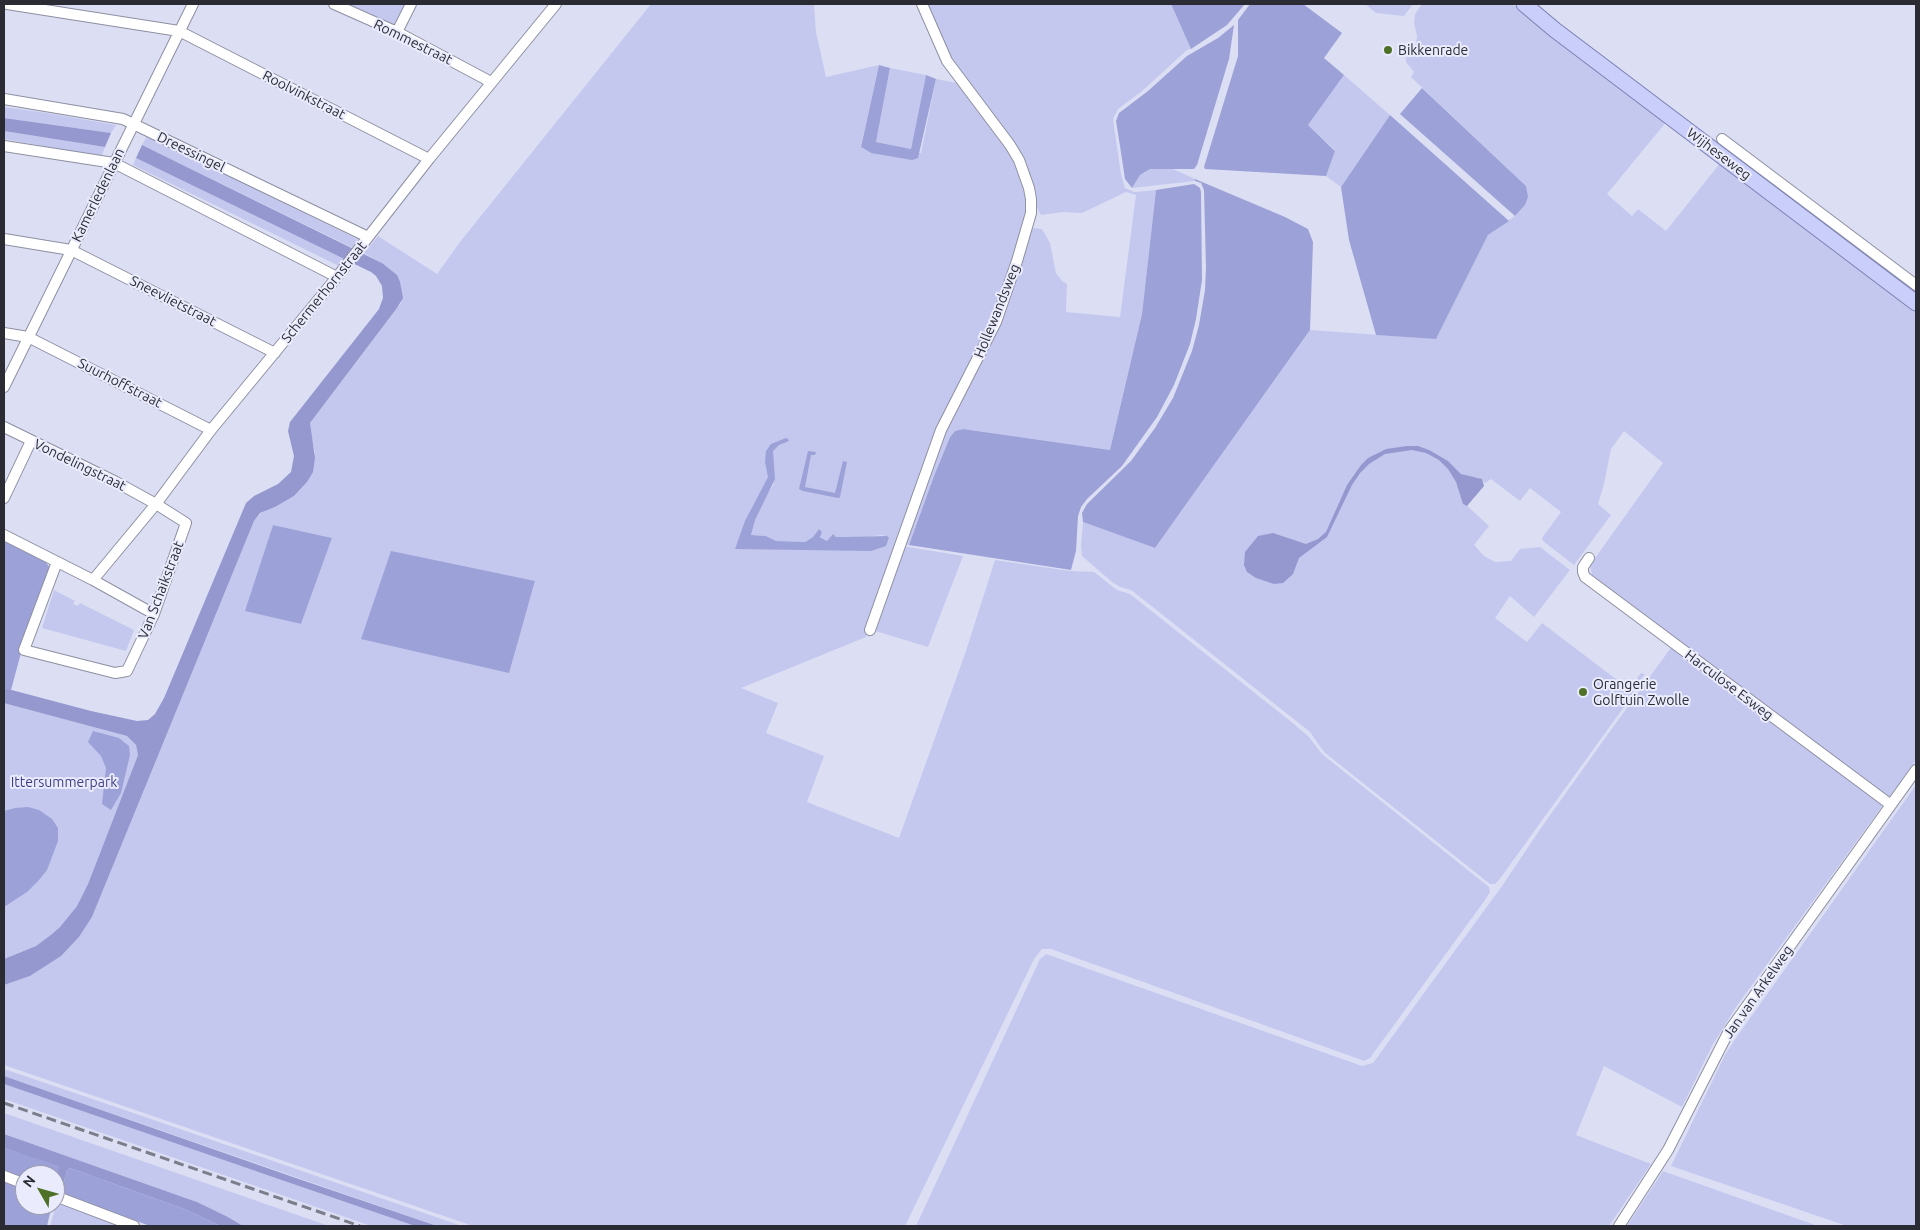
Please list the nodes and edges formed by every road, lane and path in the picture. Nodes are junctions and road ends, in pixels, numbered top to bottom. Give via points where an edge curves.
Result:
1 (6, 4) edge
2 (193, 4) edge
3 (334, 4) edge
4 (411, 4) edge
5 (556, 4) edge
6 (922, 4) edge
7 (1524, 4) edge
8 (179, 31) junction
9 (397, 32) junction
10 (491, 82) junction
11 (4, 99) edge
12 (133, 124) junction
13 (1722, 140) dead end
14 (4, 146) edge
15 (429, 159) junction
16 (114, 163) junction
17 (368, 237) junction
18 (4, 239) edge
19 (71, 250) junction
20 (336, 277) junction
21 (1916, 284) edge
22 (1916, 303) edge
23 (4, 333) edge
24 (28, 337) junction
25 (275, 353) junction
26 (4, 387) edge
27 (4, 427) edge
28 (211, 430) junction
29 (31, 441) junction
30 (4, 498) edge
31 (156, 504) junction
32 (4, 535) edge
33 (1589, 558) dead end
34 (57, 562) junction
35 (93, 580) junction
36 (154, 614) junction
37 (870, 630) dead end
38 (1916, 770) edge
39 (1891, 805) junction
40 (65, 1200) edge
41 (134, 1226) edge
42 (1619, 1226) edge

1 - 8 street, Roolvinkstraat
2 - 8 street, Kamerledenlaan
3 - 9 street, Rommestraat
4 - 9 street
5 - 10 street, Schermerhornstraat
6 - 37 street, Hollewandsweg via 947,61 1019,160 1029,188 1031,212 996,322 941,430
7 - 22 main road, Wijheseweg
8 - 12 street, Kamerledenlaan
8 - 15 street, Roolvinkstraat
9 - 10 street, Rommestraat
10 - 15 street, Schermerhornstraat
11 - 12 street, Dreessingel via 122,119
12 - 16 street, Kamerledenlaan
12 - 17 street, Dreessingel
13 - 21 street, Wijheseweg
14 - 16 street
15 - 17 street, Schermerhornstraat
16 - 19 street, Kamerledenlaan
16 - 20 street
17 - 20 street, Schermerhornstraat
18 - 19 street, Sneevlietstraat
19 - 24 street, Kamerledenlaan
19 - 25 street, Sneevlietstraat
20 - 25 street, Schermerhornstraat
23 - 24 street, Suurhoffstraat
24 - 26 street, Kamerledenlaan
24 - 28 street, Suurhoffstraat
25 - 28 street, Schermerhornstraat
27 - 29 street, Vondelingstraat
28 - 31 street, Schermerhornstraat
29 - 30 street
29 - 31 street, Vondelingstraat
31 - 35 street, Schermerhornstraat
31 - 36 street, Van Schaikstraat via 186,523
32 - 34 street
33 - 39 street, Harculose Esweg via 1583,566 1585,577
34 - 35 street
34 - 36 street, Van Schaikstraat via 24,650 115,673 127,671
35 - 36 street
38 - 39 street, Jan van Arkelweg
39 - 42 street, Jan van Arkelweg via 1729,1031 1668,1150
40 - 41 street

